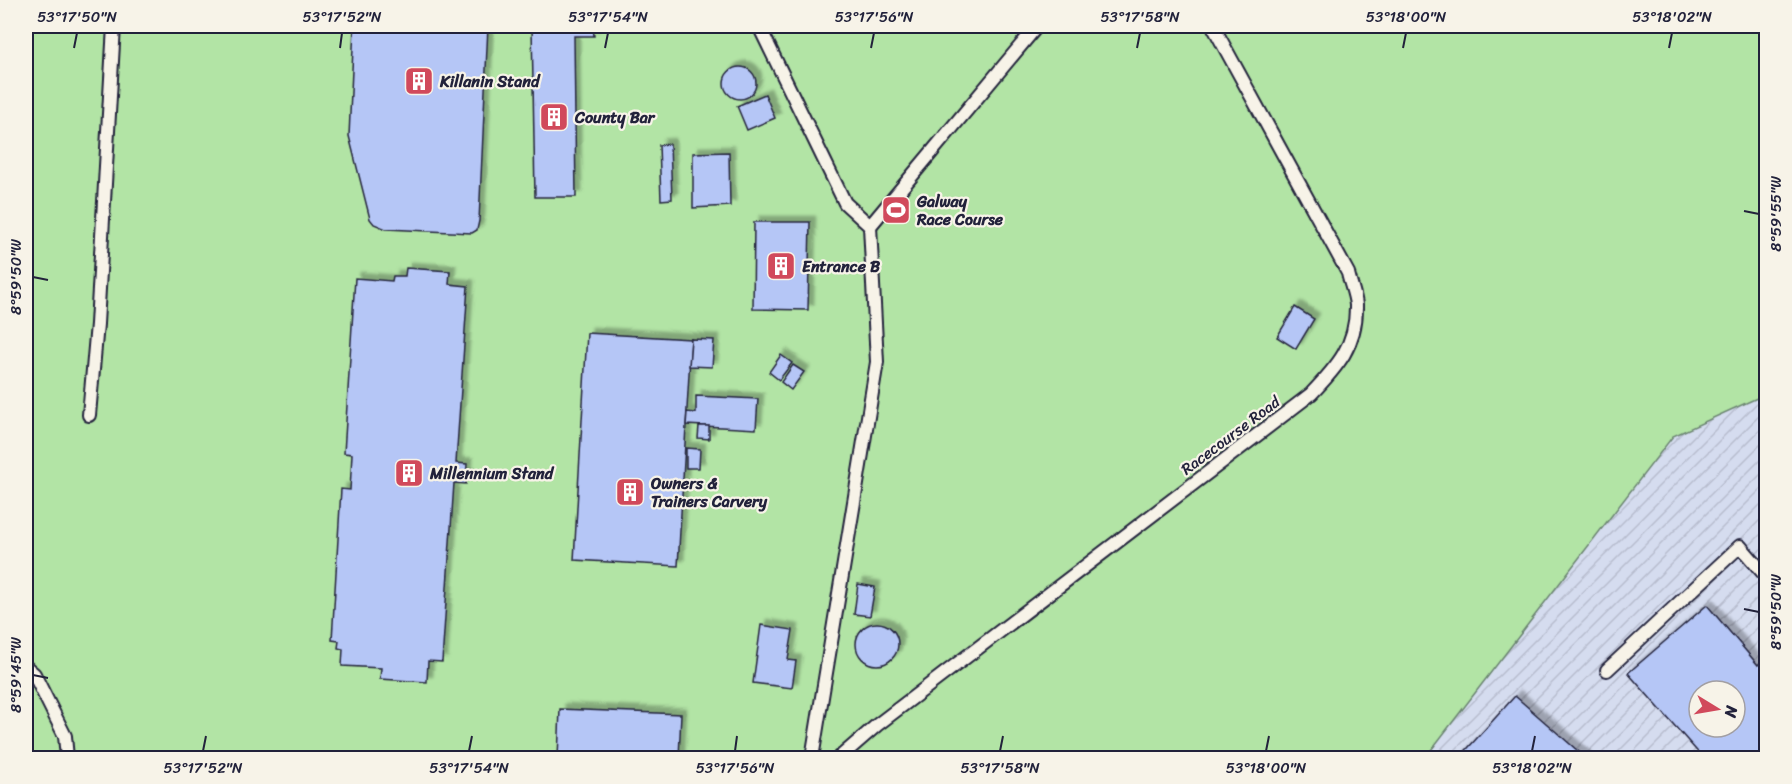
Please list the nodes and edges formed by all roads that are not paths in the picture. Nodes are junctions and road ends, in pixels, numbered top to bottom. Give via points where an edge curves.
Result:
1 (114, 26) edge
2 (759, 26) edge
3 (1037, 26) edge
4 (1213, 26) edge
5 (870, 226) junction
6 (89, 415) dead end
7 (1767, 576) edge
8 (26, 667) edge
9 (1607, 670) dead end
10 (67, 759) edge
11 (813, 759) edge
12 (838, 759) edge

1 - 6 lane
2 - 5 lane via 845,203
3 - 5 lane
4 - 12 lane, Racecourse Road via 1348,273 1356,303 1350,347 1311,394 877,725
5 - 11 lane via 877,362
7 - 9 lane via 1740,546
8 - 10 lane via 34,674 65,736

